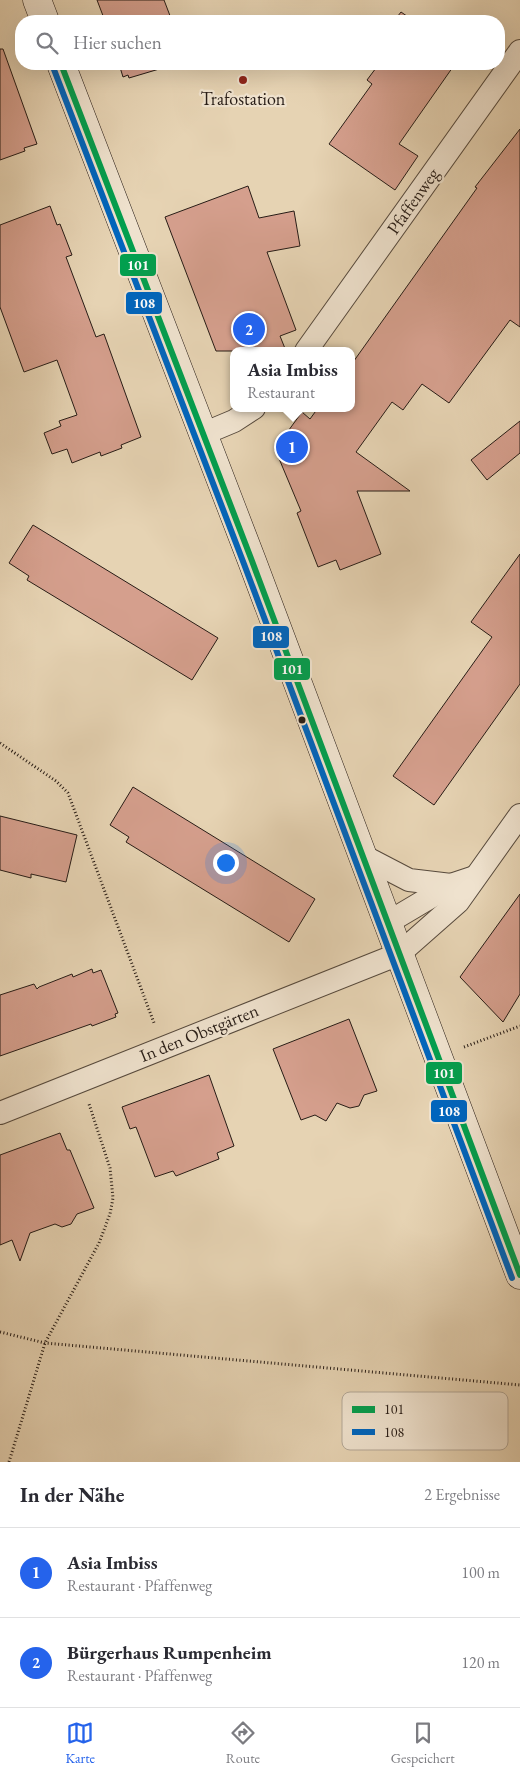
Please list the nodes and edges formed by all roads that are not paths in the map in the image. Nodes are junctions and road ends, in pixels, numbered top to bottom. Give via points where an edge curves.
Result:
1 (37, 0) edge
2 (43, 15) edge
3 (520, 51) edge
4 (63, 70) edge
5 (309, 347) edge
6 (248, 412) edge
7 (203, 434) junction
8 (520, 815) edge
9 (361, 855) junction
10 (475, 878) junction
11 (450, 885) junction
12 (387, 923) junction
13 (399, 954) junction
14 (0, 1113) edge
15 (520, 1275) edge

1 - 2 street
3 - 5 street, Pfaffenweg
4 - 7 street
6 - 7 street
7 - 9 street
8 - 10 street, In den Obstgärten
9 - 11 street via 408,880
9 - 12 street
10 - 11 street
10 - 13 street, In den Obstgärten via 458,902
11 - 12 street
12 - 13 street
13 - 14 street, In den Obstgärten
13 - 15 street

